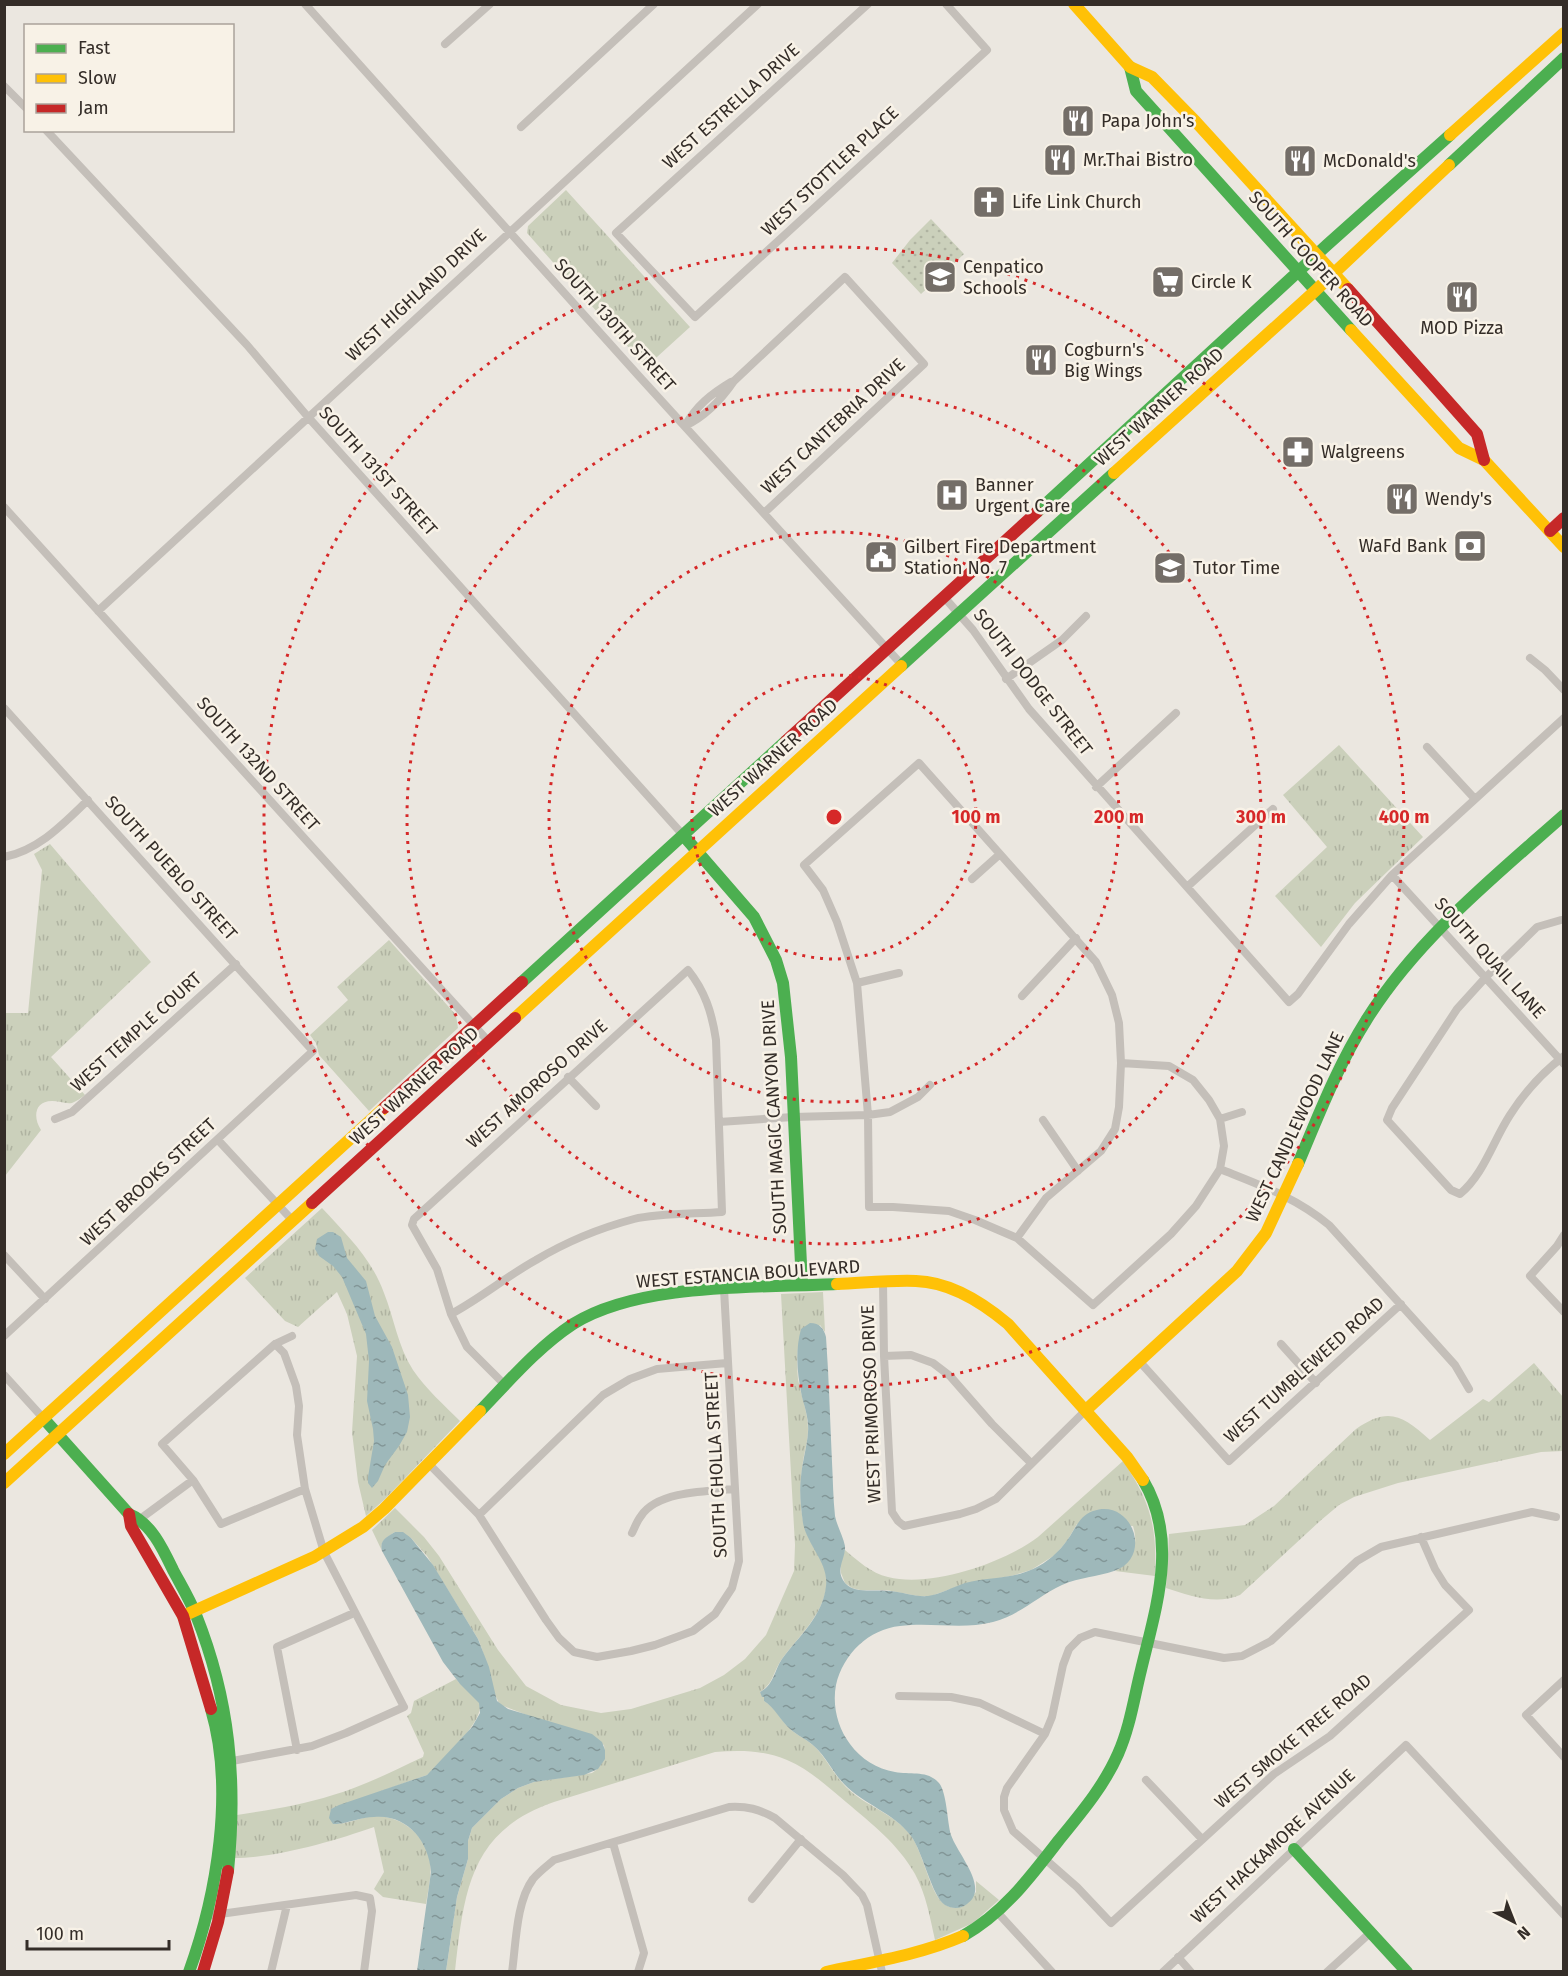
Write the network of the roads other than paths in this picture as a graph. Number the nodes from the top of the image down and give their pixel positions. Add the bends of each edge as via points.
1 (306, 4) edge
2 (490, 4) edge
3 (654, 4) edge
4 (1074, 4) edge
5 (757, 5) edge
6 (865, 5) edge
7 (949, 6) edge
8 (1563, 33) edge
9 (445, 44) dead end
10 (1563, 58) edge
11 (1130, 67) junction
12 (1509, 81) junction
13 (4, 86) edge
14 (1523, 95) junction
15 (24, 106) edge
16 (521, 127) dead end
17 (48, 132) edge
18 (510, 232) junction
19 (1316, 255) junction
20 (1298, 272) junction
21 (1333, 273) junction
22 (1315, 291) junction
23 (695, 317) joint
24 (308, 417) junction
25 (685, 426) junction
26 (1484, 460) junction
27 (1072, 480) junction
28 (1090, 494) junction
29 (4, 507) edge
30 (764, 513) junction
31 (1563, 518) edge
32 (1550, 531) junction
33 (1563, 547) edge
34 (944, 597) junction
35 (98, 611) junction
36 (958, 614) junction
37 (1086, 616) dead end
38 (888, 649) junction
39 (1530, 658) dead end
40 (902, 665) junction
41 (1006, 679) junction
42 (1563, 690) edge
43 (4, 708) edge
44 (1176, 713) dead end
45 (1563, 717) edge
46 (1427, 747) dead end
47 (1096, 787) junction
48 (1475, 799) junction
49 (88, 800) junction
50 (1273, 809) dead end
51 (1563, 815) edge
52 (683, 835) junction
53 (697, 851) junction
54 (1000, 854) junction
55 (4, 857) edge
56 (1392, 875) junction
57 (972, 879) dead end
58 (1187, 887) junction
59 (1561, 920) dead end
60 (1440, 927) junction
61 (1076, 938) junction
62 (236, 964) junction
63 (899, 973) dead end
64 (1486, 977) junction
65 (857, 983) junction
66 (1022, 996) dead end
67 (473, 1027) junction
68 (489, 1042) junction
69 (313, 1051) joint
70 (1562, 1060) edge
71 (1121, 1063) junction
72 (568, 1077) junction
73 (930, 1085) dead end
74 (596, 1106) dead end
75 (1242, 1112) dead end
76 (868, 1115) junction
77 (793, 1117) junction
78 (55, 1119) dead end
79 (1220, 1119) junction
80 (1043, 1120) dead end
81 (719, 1122) junction
82 (218, 1140) junction
83 (1220, 1169) junction
84 (1078, 1171) junction
85 (1285, 1195) junction
86 (278, 1206) junction
87 (293, 1221) junction
88 (1563, 1235) edge
89 (1017, 1238) junction
90 (4, 1255) edge
91 (883, 1282) junction
92 (802, 1285) junction
93 (724, 1289) junction
94 (45, 1299) junction
95 (1401, 1304) junction
96 (1563, 1312) edge
97 (451, 1314) junction
98 (4, 1336) edge
99 (292, 1336) dead end
100 (275, 1344) junction
101 (1281, 1344) dead end
102 (884, 1356) junction
103 (1140, 1362) junction
104 (727, 1363) junction
105 (4, 1375) edge
106 (1316, 1383) junction
107 (505, 1385) junction
108 (1469, 1389) dead end
109 (1086, 1410) junction
110 (44, 1419) junction
111 (58, 1436) junction
112 (4, 1454) edge
113 (1031, 1463) junction
114 (429, 1464) junction
115 (193, 1480) junction
116 (4, 1483) edge
117 (305, 1489) junction
118 (734, 1489) junction
119 (479, 1515) junction
120 (1556, 1517) dead end
121 (133, 1519) junction
122 (898, 1521) joint
123 (633, 1533) dead end
124 (1421, 1537) junction
125 (324, 1552) junction
126 (354, 1612) junction
127 (188, 1613) junction
128 (1147, 1642) junction
129 (1563, 1680) edge
130 (899, 1696) dead end
131 (1045, 1734) junction
132 (297, 1750) junction
133 (1563, 1757) edge
134 (226, 1762) junction
135 (1146, 1780) dead end
136 (801, 1839) junction
137 (1202, 1839) junction
138 (613, 1843) junction
139 (1294, 1849) junction
140 (1044, 1860) junction
141 (752, 1899) dead end
142 (287, 1905) junction
143 (998, 1913) junction
144 (221, 1914) junction
145 (1563, 1915) edge
146 (206, 1916) junction
147 (1371, 1932) junction
148 (1179, 1957) junction
149 (881, 1966) edge
150 (189, 1971) edge
151 (203, 1971) edge
152 (271, 1971) edge
153 (364, 1971) edge
154 (512, 1971) edge
155 (638, 1971) edge
156 (826, 1971) edge
157 (1052, 1971) edge
158 (1163, 1971) edge
159 (1191, 1971) edge
160 (1327, 1971) edge
161 (1407, 1971) edge

1 - 18 street, SOUTH 130TH STREET
2 - 9 street
3 - 16 street
4 - 11 main road, SOUTH COOPER ROAD
5 - 18 street, WEST HIGHLAND DRIVE
6 - 23 street, WEST ESTRELLA DRIVE via 616,233
7 - 23 street, WEST STOTTLER PLACE via 987,50
8 - 12 main road, WEST WARNER ROAD
10 - 14 main road, WEST WARNER ROAD
11 - 19 main road, SOUTH COOPER ROAD via 1152,77
11 - 20 main road, SOUTH COOPER ROAD via 1136,91
12 - 14 main road
12 - 19 main road, WEST WARNER ROAD
13 - 15 street
14 - 21 main road, WEST WARNER ROAD
17 - 24 street, SOUTH 131ST STREET via 247,345
18 - 24 street, WEST HIGHLAND DRIVE
18 - 25 street, SOUTH 130TH STREET
19 - 20 main road, WEST WARNER ROAD
19 - 21 main road, SOUTH COOPER ROAD
20 - 22 main road, SOUTH COOPER ROAD
20 - 27 main road, WEST WARNER ROAD
21 - 22 main road, WEST WARNER ROAD
21 - 26 main road, SOUTH COOPER ROAD via 1477,434
22 - 26 main road, SOUTH COOPER ROAD via 1459,448
22 - 28 main road, WEST WARNER ROAD
24 - 35 street, WEST HIGHLAND DRIVE
24 - 52 street, SOUTH 131ST STREET
25 - 30 street, SOUTH 130TH STREET
25 - 30 street, WEST CANTEBRIA DRIVE via 721,399 734,381 845,277 924,364
26 - 32 main road, SOUTH COOPER ROAD
27 - 28 main road
27 - 34 main road, WEST WARNER ROAD
28 - 36 main road, WEST WARNER ROAD
29 - 35 street, SOUTH 132ND STREET
30 - 38 street, SOUTH 130TH STREET
31 - 32 main road
32 - 33 main road, SOUTH COOPER ROAD
34 - 36 street, SOUTH DODGE STREET
34 - 38 main road, WEST WARNER ROAD
35 - 67 street, SOUTH 132ND STREET
36 - 40 main road, WEST WARNER ROAD
36 - 41 street, SOUTH DODGE STREET
37 - 41 street via 1062,640
38 - 40 street, SOUTH 130TH STREET
38 - 52 main road, WEST WARNER ROAD
39 - 42 street
40 - 53 main road, WEST WARNER ROAD
41 - 47 street, SOUTH DODGE STREET
43 - 49 street, SOUTH PUEBLO STREET
44 - 47 street
45 - 48 street
46 - 48 street
47 - 58 street, SOUTH DODGE STREET
48 - 56 street
49 - 55 street via 43,841
49 - 62 street, SOUTH PUEBLO STREET
50 - 58 street
51 - 60 main road, WEST CANDLEWOOD LANE
52 - 53 main road, SOUTH MAGIC CANYON DRIVE
52 - 67 main road, WEST WARNER ROAD
53 - 68 main road, WEST WARNER ROAD
53 - 77 main road, SOUTH MAGIC CANYON DRIVE via 754,917 776,960 786,1005
54 - 57 street
54 - 61 street
54 - 65 street via 919,763 804,865 823,891 837,922
56 - 58 street, SOUTH DODGE STREET via 1348,924 1289,1002
56 - 60 street, SOUTH QUAIL LANE
59 - 64 street via 1537,927
60 - 64 street, SOUTH QUAIL LANE
60 - 85 main road, WEST CANDLEWOOD LANE via 1386,992 1347,1050
61 - 66 street
61 - 71 street via 1096,962 1112,995 1119,1023
62 - 69 street, SOUTH PUEBLO STREET
62 - 78 street, WEST TEMPLE COURT via 72,1112
63 - 65 street
64 - 70 street, SOUTH QUAIL LANE
64 - 70 street via 1457,1009 1387,1120 1451,1190 1460,1194 1469,1186 1516,1107 1543,1075
65 - 76 street
67 - 68 street, SOUTH 132ND STREET
67 - 86 main road, WEST WARNER ROAD
68 - 87 main road, WEST WARNER ROAD
69 - 82 street, WEST BROOKS STREET
71 - 79 street via 1169,1066 1193,1080
71 - 84 street via 1114,1129 1101,1151
72 - 74 street
72 - 81 street, WEST AMOROSO DRIVE via 688,970 700,985 713,1021
72 - 97 street, WEST AMOROSO DRIVE via 414,1219 412,1225 437,1269
73 - 76 street via 918,1097 890,1112
75 - 79 street
76 - 77 street
76 - 89 street via 869,1207 949,1211
77 - 81 street
77 - 92 main road, SOUTH MAGIC CANYON DRIVE
79 - 83 street via 1224,1146
80 - 84 street
81 - 97 street via 722,1212 636,1219 600,1230 534,1261
82 - 86 street
82 - 94 street, WEST BROOKS STREET
83 - 85 street
83 - 89 street via 1196,1206 1171,1234 1093,1305
84 - 89 street via 1046,1198
85 - 95 street via 1329,1225
85 - 103 main road, WEST CANDLEWOOD LANE via 1266,1234 1238,1270
86 - 87 street
86 - 110 main road, WEST WARNER ROAD
87 - 111 main road, WEST WARNER ROAD
88 - 96 street via 1530,1276
90 - 94 street
91 - 92 main road, WEST ESTANCIA BOULEVARD
91 - 102 street, WEST PRIMOROSO DRIVE
91 - 109 main road, WEST ESTANCIA BOULEVARD via 918,1281 945,1286 985,1305 1008,1324
92 - 93 main road, WEST ESTANCIA BOULEVARD
93 - 104 street, SOUTH CHOLLA STREET
93 - 107 main road, WEST ESTANCIA BOULEVARD via 657,1295 615,1304 556,1337
94 - 98 street, WEST BROOKS STREET
95 - 106 street, WEST TUMBLEWEED ROAD
95 - 108 street via 1455,1365
97 - 107 street via 467,1347
99 - 100 street
100 - 115 street via 162,1444
100 - 117 street via 284,1353 296,1386 297,1435
101 - 106 street
102 - 113 street via 911,1355 933,1363 950,1376
102 - 122 street, WEST PRIMOROSO DRIVE via 892,1512
103 - 106 street, WEST TUMBLEWEED ROAD via 1229,1461
103 - 109 main road, WEST CANDLEWOOD LANE
104 - 118 street, SOUTH CHOLLA STREET
104 - 119 street via 657,1369 603,1395
105 - 110 street
107 - 114 main road, WEST ESTANCIA BOULEVARD
109 - 113 street, WEST CANDLEWOOD LANE
109 - 128 main road, WEST ESTANCIA BOULEVARD via 1140,1475 1157,1512 1162,1569
110 - 111 main road
110 - 112 main road, WEST WARNER ROAD
111 - 116 main road, WEST WARNER ROAD
111 - 121 main road
113 - 122 street, WEST CANDLEWOOD LANE via 996,1499 976,1509 914,1525 904,1526
114 - 119 street
114 - 125 main road, WEST ESTANCIA BOULEVARD via 369,1523
115 - 117 street via 221,1524
115 - 121 street
117 - 125 street
118 - 119 street, SOUTH CHOLLA STREET via 739,1561 732,1588 715,1614 693,1631 655,1645 597,1657 574,1652 559,1638
118 - 123 street via 685,1493 659,1501 642,1514
120 - 124 street via 1532,1512
121 - 127 main road
124 - 128 street via 1367,1554 1282,1632 1242,1656 1224,1658
124 - 137 street, WEST SMOKE TREE ROAD via 1445,1585 1469,1610 1330,1736 1274,1774
125 - 126 street
125 - 127 main road, WEST ESTANCIA BOULEVARD
126 - 132 street via 277,1647
126 - 132 street via 404,1707 332,1740
127 - 134 main road
128 - 131 street via 1095,1632 1080,1638 1069,1649 1063,1665
128 - 140 main road, WEST ESTANCIA BOULEVARD via 1129,1722 1114,1763
129 - 133 street via 1526,1715
130 - 131 street via 951,1696 980,1703
131 - 140 street via 1004,1797 1004,1810 1013,1831
132 - 134 street
134 - 144 main road via 233,1836
134 - 146 main road
135 - 137 street
136 - 138 street via 775,1818 746,1806 729,1807
136 - 141 street
136 - 149 street via 862,1895
137 - 140 street, WEST SMOKE TREE ROAD via 1111,1923
138 - 154 street via 554,1860 534,1878 523,1904
138 - 155 street via 644,1953
139 - 145 street, WEST HACKAMORE AVENUE via 1406,1745
139 - 147 main road
139 - 148 street, WEST HACKAMORE AVENUE
140 - 143 main road, WEST ESTANCIA BOULEVARD
142 - 144 street
142 - 152 street
142 - 153 street via 356,1895 370,1899
143 - 149 main road, WEST ESTANCIA BOULEVARD via 952,1941
143 - 157 street
144 - 146 street
144 - 151 main road
146 - 150 main road
147 - 160 street
147 - 161 main road
148 - 158 street, WEST HACKAMORE AVENUE
148 - 159 street
149 - 156 main road, WEST ESTANCIA BOULEVARD

